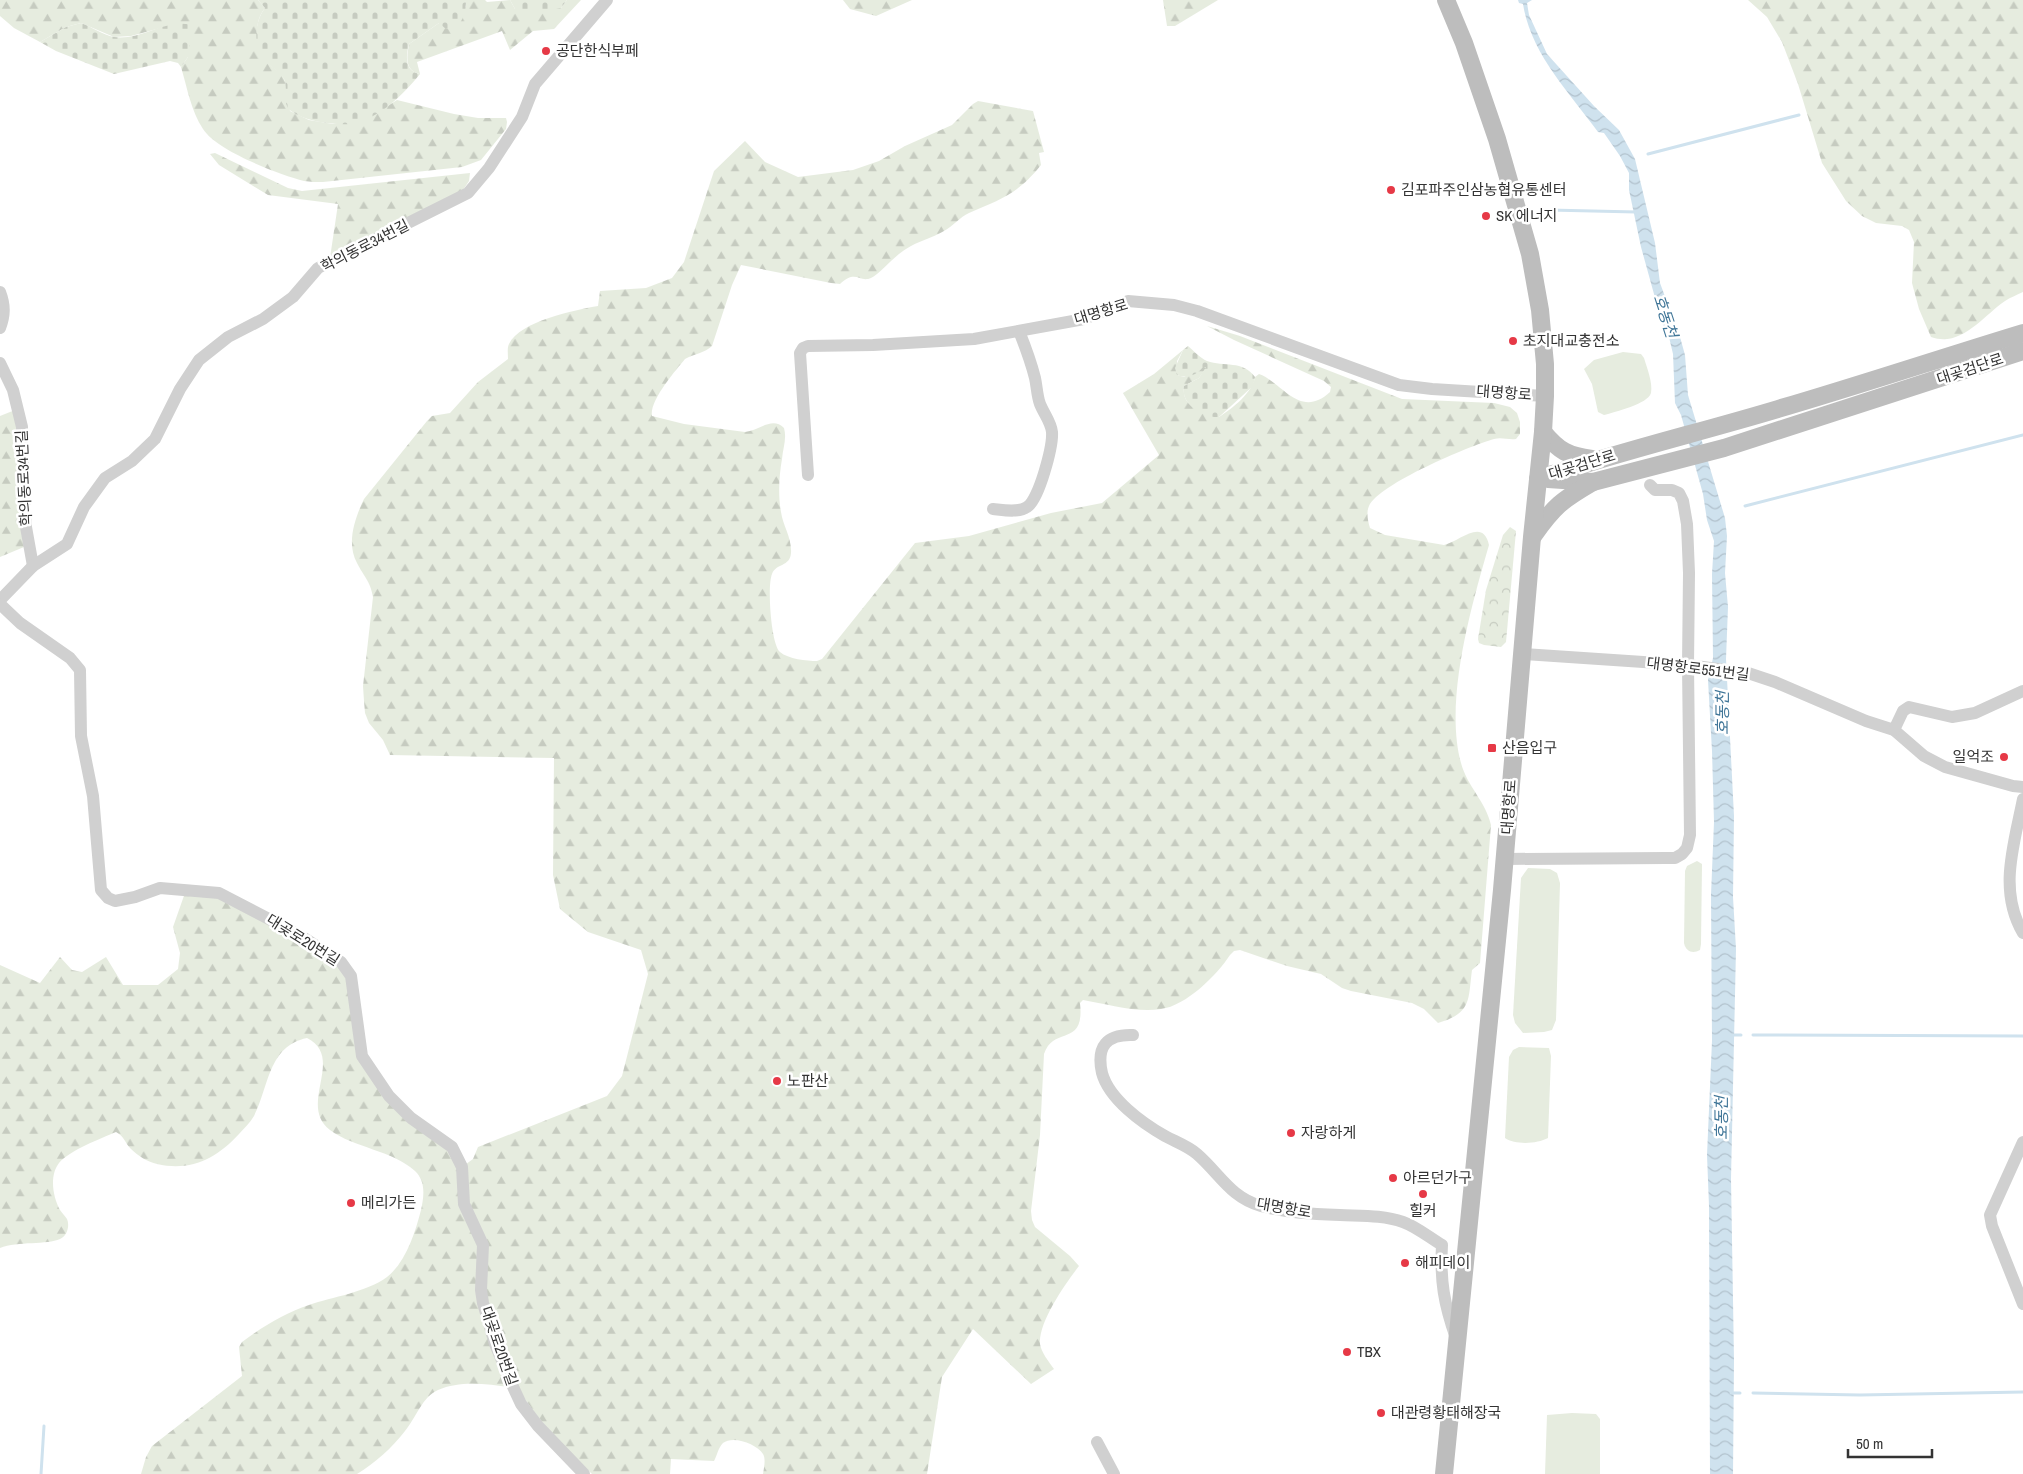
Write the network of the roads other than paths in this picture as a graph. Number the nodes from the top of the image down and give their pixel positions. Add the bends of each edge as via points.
1 (607, 0) edge
2 (1446, 0) edge
3 (0, 292) edge
4 (0, 328) edge
5 (1019, 331) junction
6 (2023, 332) edge
7 (2023, 351) edge
8 (0, 363) edge
9 (1544, 396) junction
10 (1543, 432) junction
11 (1595, 460) junction
12 (808, 475) dead end
13 (1538, 478) junction
14 (1593, 482) junction
15 (1650, 486) dead end
16 (993, 509) dead end
17 (1532, 537) junction
18 (33, 566) junction
19 (0, 600) edge
20 (0, 604) edge
21 (1523, 654) junction
22 (1690, 666) junction
23 (2023, 691) edge
24 (1894, 730) junction
25 (2023, 787) edge
26 (2023, 799) edge
27 (1505, 859) junction
28 (2023, 934) edge
29 (1133, 1034) dead end
30 (2023, 1142) edge
31 (2023, 1304) edge
32 (1457, 1342) junction
33 (1097, 1442) dead end
34 (584, 1474) edge
35 (1114, 1474) edge
36 (1444, 1474) edge

1 - 18 street, 학의동로34번길 via 535,84 522,117 490,168 468,193 318,268 293,297 263,320 228,337 199,360 155,439 132,461 105,478 84,507 67,544
2 - 9 main road, 대명항로 via 1497,139 1530,254 1540,310
3 - 4 street via 4,318
5 - 9 street, 대명항로 via 1084,319 1128,301 1160,303 1214,316 1399,385
5 - 12 street, 대명항로 via 942,342 803,348 800,353
5 - 16 street via 1041,405 1051,426 1050,454 1038,489 1027,508
6 - 11 main road, 대곶검단로 via 1858,386
7 - 14 main road, 대곶검단로 via 1724,448
8 - 18 street, 학의동로34번길 via 13,390 22,427 26,518
9 - 10 main road, 대명항로
10 - 11 main road via 1562,451
10 - 13 main road, 대명항로
11 - 13 main road, 대곶검단로
13 - 14 main road, 대곶검단로
13 - 17 main road, 대명항로
14 - 17 main road via 1550,511
15 - 22 street via 1654,490 1679,493 1684,502
17 - 21 main road, 대명항로
18 - 19 street, 학의동로34번길
20 - 34 street, 대곶로20번길 via 20,623 70,658 80,670 81,736 93,796 101,890 104,894 115,901 160,888 219,893 298,934 341,962 352,976 362,1056 389,1096 410,1118 452,1148 462,1167 464,1204 483,1245 483,1303 495,1344 514,1389 538,1426
21 - 22 street, 대명항로551번길
21 - 27 main road, 대명항로
22 - 24 street, 대명항로551번길 via 1748,673
22 - 27 street via 1691,821 1687,848 1682,854 1675,858
23 - 24 street via 1975,713 1952,717 1909,707 1903,711
24 - 25 street, 대명항로551번길 via 1924,756 1945,767
26 - 28 street via 2009,894
27 - 32 main road, 대명항로
29 - 32 street, 대명항로 via 1114,1036 1103,1047 1101,1067 1110,1091 1147,1125 1197,1154 1239,1196 1275,1210 1391,1219 1412,1226 1442,1245 1444,1298
30 - 31 street via 1990,1214
32 - 36 main road, 대명항로
33 - 35 street

